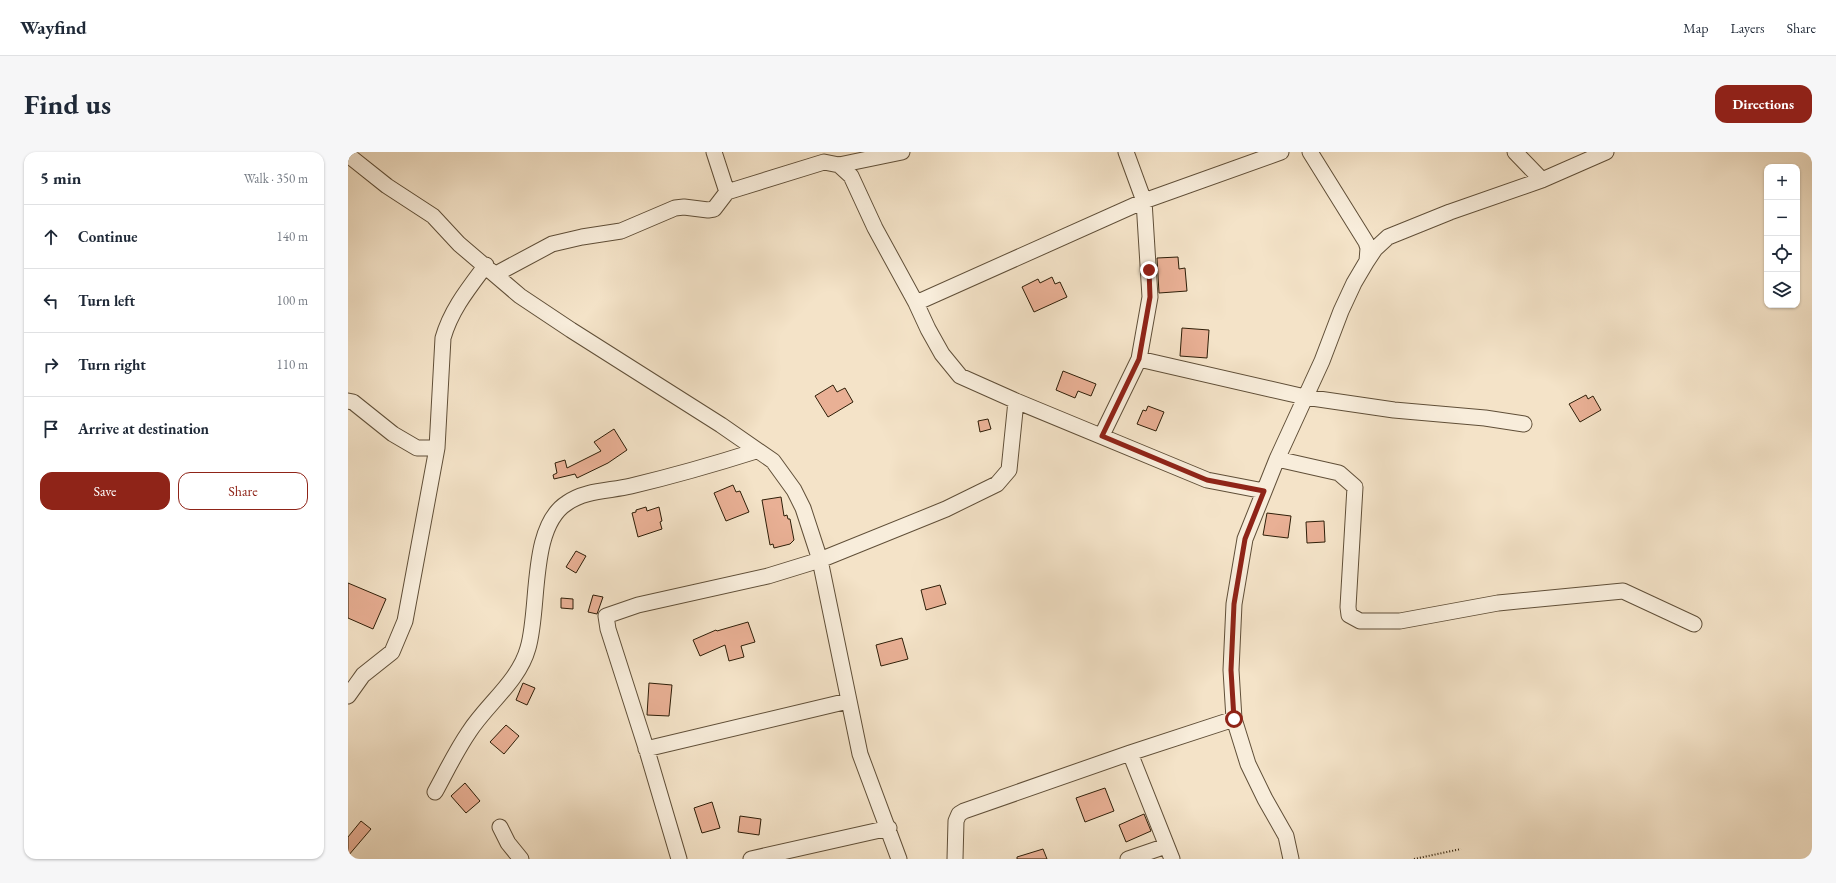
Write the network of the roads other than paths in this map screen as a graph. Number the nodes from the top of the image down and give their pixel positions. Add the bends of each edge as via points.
1 (714, 152) edge
2 (902, 152) edge
3 (1126, 152) edge
4 (1282, 152) edge
5 (1310, 152) edge
6 (1515, 152) edge
7 (1606, 152) edge
8 (349, 156) edge
9 (839, 165) junction
10 (1542, 180) junction
11 (727, 192) junction
12 (1144, 202) junction
13 (1367, 261) junction
14 (491, 270) junction
15 (916, 303) junction
16 (1139, 359) junction
17 (1305, 397) junction
18 (348, 401) edge
19 (1016, 401) junction
20 (1524, 424) dead end
21 (1102, 436) junction
22 (437, 448) junction
23 (756, 451) junction
24 (1277, 459) junction
25 (1264, 491) junction
26 (820, 560) junction
27 (1694, 624) dead end
28 (348, 696) edge
29 (848, 701) junction
30 (1234, 719) junction
31 (646, 749) junction
32 (1130, 753) junction
33 (435, 792) dead end
34 (500, 827) dead end
35 (889, 828) junction
36 (1169, 853) edge
37 (521, 859) edge
38 (679, 859) edge
39 (751, 859) edge
40 (899, 859) edge
41 (955, 859) edge
42 (1128, 859) edge
43 (1291, 859) edge

1 - 11 street
2 - 9 street
3 - 12 street
4 - 12 street
5 - 13 street via 1366,242
6 - 10 street
7 - 10 street
8 - 14 street via 387,186 433,216 459,244
9 - 11 street via 824,162
9 - 15 street via 851,176 875,228
10 - 13 street via 1388,237
11 - 14 street via 711,210 696,207 675,208 621,231 552,244
12 - 15 street
12 - 16 street via 1150,297
13 - 17 street via 1354,283
14 - 22 street via 456,306 443,338
14 - 23 street via 520,296 543,312 721,425
15 - 19 street via 942,354 960,376
16 - 17 street
16 - 21 street
17 - 20 street via 1394,410
17 - 24 street
18 - 22 street via 417,448
19 - 21 street
19 - 26 street via 1009,470 997,484 946,509
21 - 25 street via 1207,480
22 - 28 street via 405,621 392,652 363,675
23 - 26 street via 773,461 794,490 803,508
23 - 33 street via 651,481 574,498 557,510 542,539 534,623 528,649 519,669 469,731
24 - 25 street
24 - 27 street via 1339,473 1355,487 1348,607 1350,615 1360,621 1400,621 1498,603 1623,591
25 - 30 street via 1245,539 1234,604 1231,670
26 - 29 street
26 - 31 street via 768,576 638,605 606,616
29 - 31 street
29 - 35 street via 860,754
30 - 32 street
30 - 43 street via 1248,764 1286,836
31 - 38 street
32 - 36 street
32 - 41 street via 959,814 956,821
34 - 37 street via 508,843
35 - 39 street
35 - 40 street
36 - 42 street

